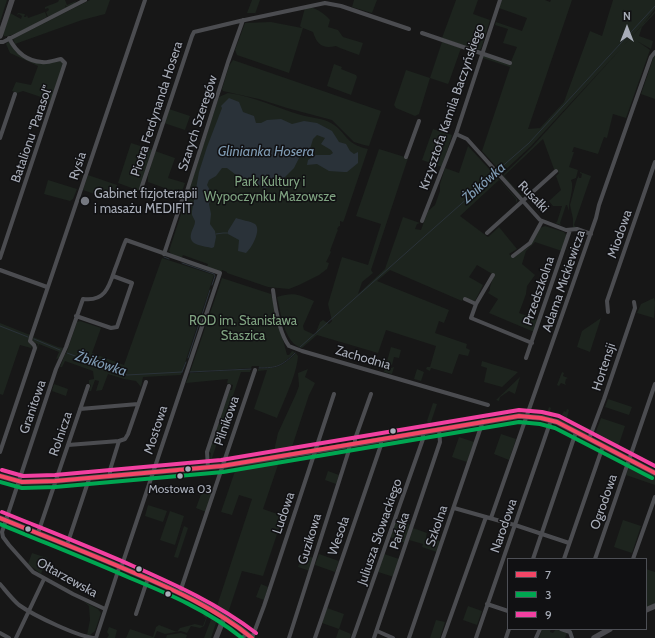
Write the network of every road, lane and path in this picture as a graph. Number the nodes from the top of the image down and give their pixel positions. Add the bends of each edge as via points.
1 (12, 0) edge
2 (85, 0) edge
3 (145, 0) edge
4 (500, 0) edge
5 (243, 20) junction
6 (409, 29) dead end
7 (422, 33) dead end
8 (0, 36) edge
9 (9, 38) junction
10 (0, 42) edge
11 (655, 52) edge
12 (482, 53) junction
13 (510, 63) dead end
14 (15, 94) dead end
15 (419, 121) dead end
16 (456, 134) junction
17 (0, 138) edge
18 (406, 157) dead end
19 (655, 162) edge
20 (556, 171) dead end
21 (141, 189) dead end
22 (522, 201) junction
23 (422, 221) dead end
24 (542, 221) junction
25 (570, 230) junction
26 (487, 233) dead end
27 (591, 234) junction
28 (164, 254) junction
29 (513, 256) dead end
30 (0, 258) edge
31 (0, 270) edge
32 (493, 275) dead end
33 (113, 276) junction
34 (48, 287) junction
35 (273, 290) dead end
36 (465, 299) dead end
37 (634, 302) dead end
38 (476, 305) junction
39 (608, 312) dead end
40 (76, 316) junction
41 (532, 343) junction
42 (526, 358) dead end
43 (255, 370) dead end
44 (146, 382) dead end
45 (655, 384) edge
46 (88, 386) dead end
47 (229, 386) dead end
48 (334, 394) dead end
49 (370, 394) dead end
50 (138, 404) junction
51 (488, 405) dead end
52 (80, 409) junction
53 (526, 416) junction
54 (551, 420) junction
55 (483, 421) junction
56 (439, 429) junction
57 (423, 432) junction
58 (576, 432) junction
59 (589, 439) junction
60 (380, 440) junction
61 (119, 441) junction
62 (68, 445) junction
63 (352, 445) junction
64 (603, 446) junction
65 (315, 451) junction
66 (0, 452) edge
67 (629, 459) junction
68 (222, 466) junction
69 (208, 468) junction
70 (153, 473) junction
71 (655, 473) edge
72 (0, 476) edge
73 (110, 477) junction
74 (89, 479) junction
75 (18, 481) junction
76 (55, 481) junction
77 (655, 497) edge
78 (454, 508) junction
79 (486, 516) junction
80 (491, 518) junction
81 (3, 519) edge
82 (515, 525) junction
83 (38, 533) junction
84 (541, 534) junction
85 (569, 543) junction
86 (67, 544) junction
87 (533, 558) edge
88 (564, 558) edge
89 (595, 558) edge
90 (633, 558) edge
91 (120, 567) junction
92 (148, 578) junction
93 (44, 579) junction
94 (0, 584) edge
95 (180, 592) junction
96 (487, 604) junction
97 (105, 609) junction
98 (29, 610) junction
99 (507, 611) edge
100 (136, 614) dead end
101 (224, 618) junction
102 (570, 630) edge
103 (608, 630) edge
104 (376, 632) junction
105 (0, 633) edge
106 (244, 635) edge
107 (8, 638) edge
108 (16, 638) edge
109 (96, 638) edge
110 (216, 638) edge
111 (252, 638) edge
112 (289, 638) edge
113 (314, 638) edge
114 (353, 638) edge
115 (374, 638) edge
116 (393, 638) edge
117 (410, 638) edge
118 (443, 638) edge
119 (476, 638) edge
120 (572, 638) edge
121 (594, 638) edge

1 - 8 street
2 - 9 street
3 - 34 street, Rysia
4 - 12 street, Krzysztofa Kamila Baczyńskiego
5 - 6 street via 325,3
5 - 21 street, Piotra Ferdynanda Hosera via 193,34
5 - 28 street, Szarych Szeregów
7 - 12 street
9 - 10 street
9 - 30 street, Batalionu "Parasol" via 23,56 41,62 62,59 65,66
11 - 27 street, Adama Mickiewicza via 651,57
12 - 13 street
12 - 16 street, Krzysztofa Kamila Baczyńskiego
14 - 17 street
15 - 18 street
16 - 22 street, Rusałki via 467,139
16 - 23 street, Krzysztofa Kamila Baczyńskiego
19 - 39 street, Miodowa via 607,301
20 - 22 street
22 - 24 street, Rusałki
22 - 26 street
24 - 25 street, Rusałki
24 - 29 street via 530,242
25 - 27 street, Rusałki via 577,229
25 - 41 street, Przedszkolna
27 - 53 street, Adama Mickiewicza
28 - 33 street via 126,240
28 - 70 street, Mostowa via 220,273
31 - 34 street
32 - 38 street
33 - 40 street, Granitowa via 109,288 103,294 93,299 82,299
33 - 40 street via 132,283 117,327 111,328
34 - 66 street, Rysia via 30,339 34,350
35 - 51 street, Zachodnia via 283,335 289,346
36 - 38 street
37 - 59 street, Hortensji via 634,310
38 - 41 street via 471,318
40 - 75 street, Granitowa
41 - 42 street, Przedszkolna
43 - 68 street, Pilnikowa
44 - 50 street
45 - 67 street, Ogrodowa
46 - 52 street, Rolnicza
47 - 69 street via 207,452
48 - 65 street, Ludowa
49 - 63 street, Guzikowa
50 - 52 street
50 - 61 street via 128,435
52 - 62 street, Rolnicza
53 - 54 street
53 - 55 street
53 - 80 street, Adama Mickiewicza
54 - 58 street
54 - 82 street, Narodowa
55 - 56 street
55 - 78 street, Szkolna
56 - 57 street
56 - 104 street, Pańska via 440,442
57 - 60 street
57 - 114 street, Juliusza Słowackiego via 423,439
58 - 59 street
58 - 84 street
59 - 64 street
60 - 63 street
60 - 113 street, Wesoła via 381,445
61 - 62 street
61 - 73 street
62 - 76 street, Rolnicza
63 - 65 street
63 - 112 street, Guzikowa
64 - 67 street
64 - 85 street
65 - 68 street
65 - 111 street, Ludowa
67 - 71 street
67 - 89 street, Ogrodowa
68 - 69 street
68 - 95 street, Pilnikowa
69 - 70 street
70 - 73 street
70 - 91 street, Mostowa
72 - 75 street
73 - 74 street
74 - 76 street
74 - 86 street
75 - 76 street
75 - 81 street, Granitowa
76 - 83 street, Rolnicza
77 - 90 street
78 - 79 street
78 - 117 street, Szkolna
79 - 80 street
79 - 118 street
80 - 82 street
81 - 83 street
81 - 93 street, Ołtarzewska via 3,537 26,566
82 - 84 street
82 - 96 street, Narodowa
83 - 86 street
84 - 85 street
84 - 87 street
85 - 88 street
86 - 91 street
91 - 92 street
91 - 97 street, Mostowa
92 - 95 street
92 - 100 street
93 - 97 street, Ołtarzewska
93 - 98 street
94 - 98 street via 14,600
95 - 101 street
96 - 99 street
96 - 119 street, Narodowa
97 - 109 street, Mostowa
98 - 108 street
98 - 109 street via 71,631
101 - 106 street
101 - 110 street
102 - 120 street
103 - 121 street
104 - 115 street, Pańska
104 - 116 street
105 - 107 street
106 - 111 street

